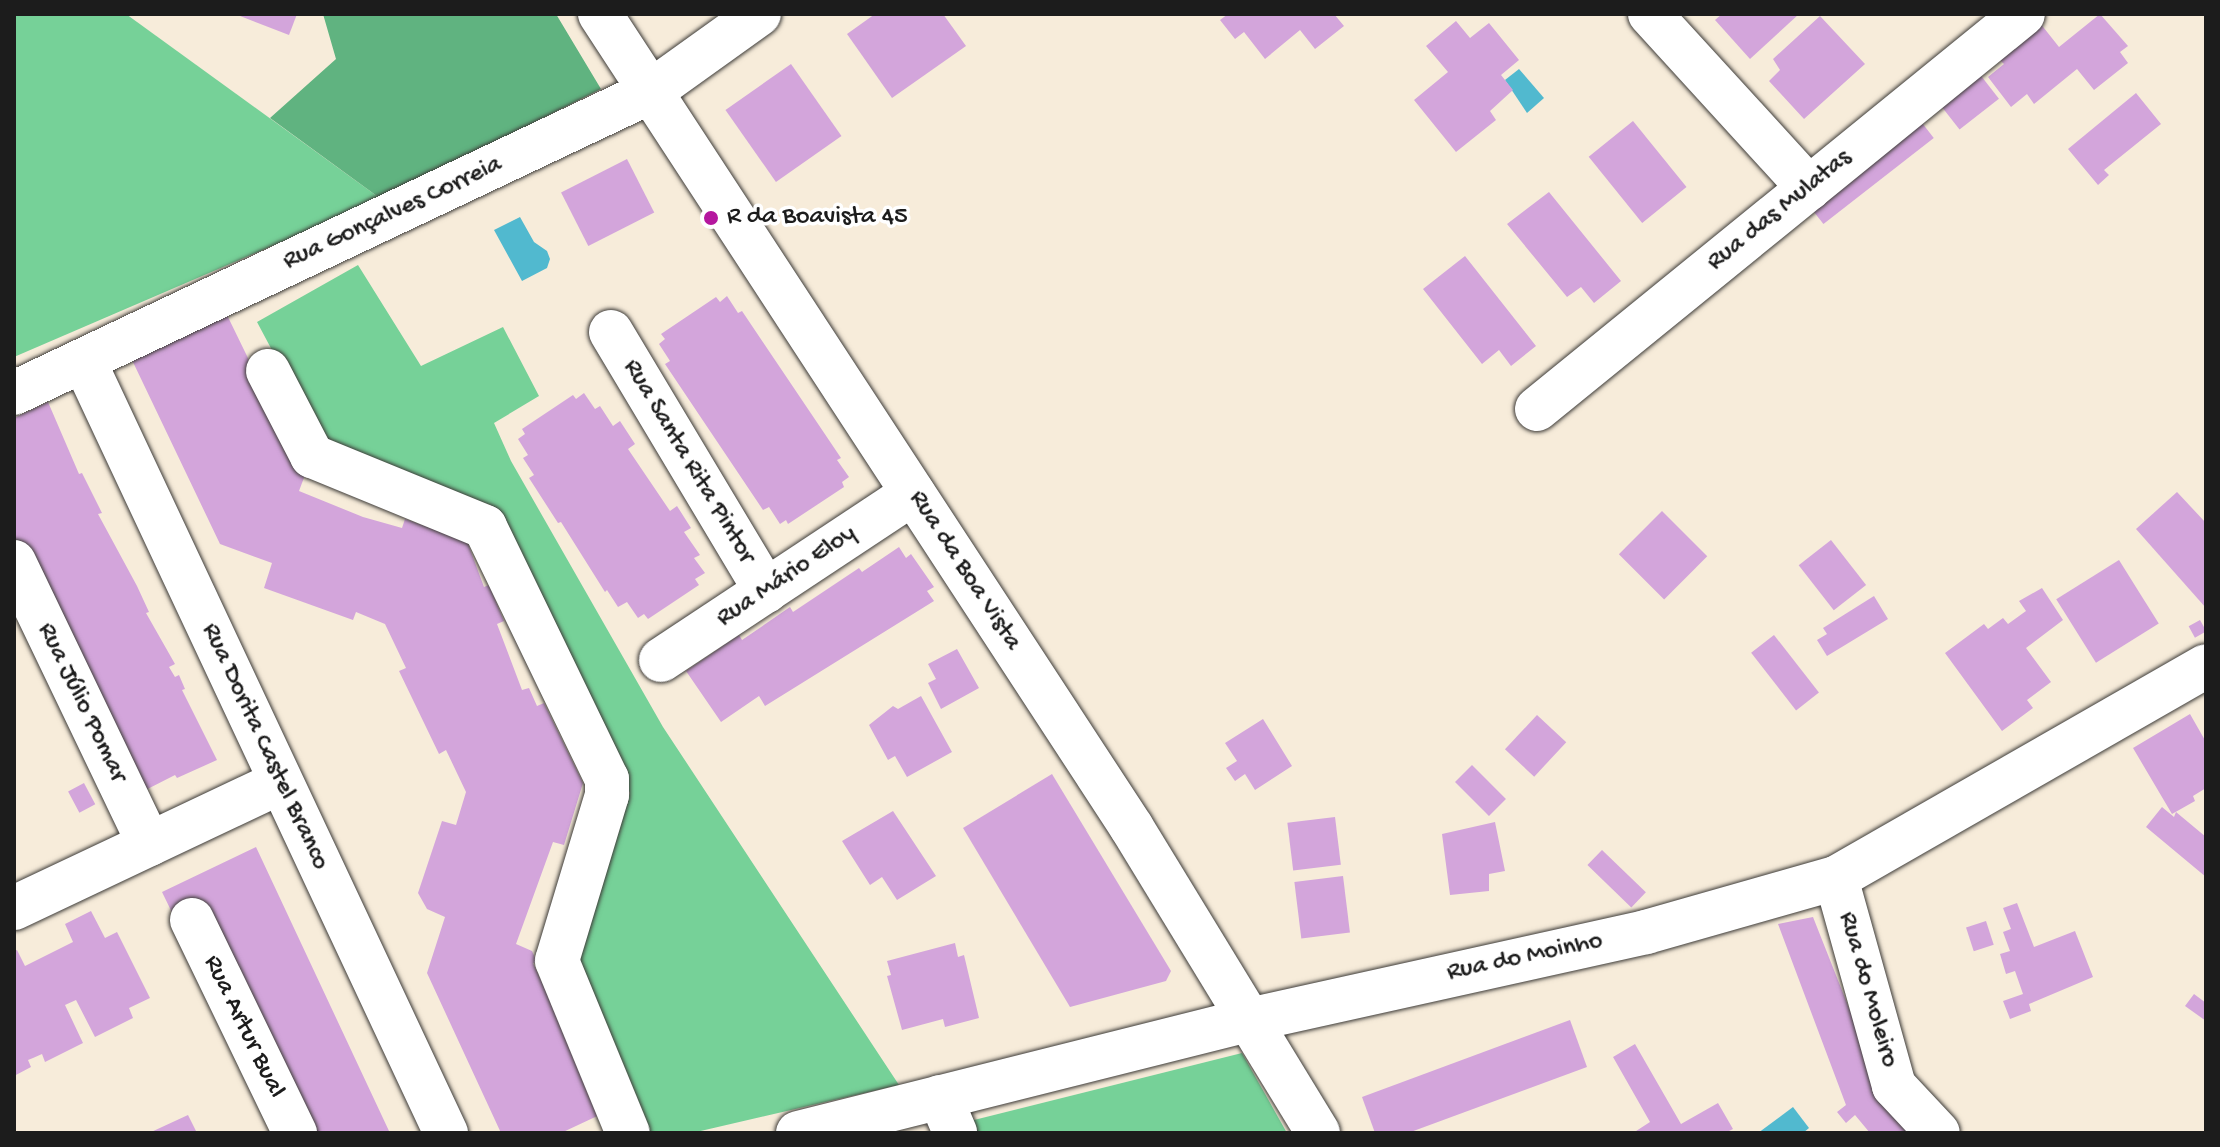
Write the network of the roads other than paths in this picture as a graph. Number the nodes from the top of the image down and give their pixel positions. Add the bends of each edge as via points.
1 (600, 14) edge
2 (759, 14) edge
3 (1650, 14) edge
4 (2023, 14) edge
5 (650, 92) junction
6 (1809, 188) junction
7 (611, 332) dead end
8 (84, 361) junction
9 (268, 371) dead end
10 (14, 393) edge
11 (1537, 409) dead end
12 (913, 493) junction
13 (14, 562) edge
14 (766, 591) junction
15 (661, 660) dead end
16 (2206, 666) edge
17 (280, 782) junction
18 (149, 844) junction
19 (1836, 878) junction
20 (14, 908) edge
21 (192, 920) dead end
22 (1249, 1020) junction
23 (948, 1115) edge
24 (295, 1133) edge
25 (446, 1133) edge
26 (628, 1133) edge
27 (798, 1133) edge
28 (1318, 1133) edge
29 (1938, 1133) edge

1 - 5 street, Rua da Boa Vista
2 - 5 street, Rua Gonçalves Correia
3 - 6 street
4 - 6 street, Rua das Mulatas
5 - 8 street, Rua Gonçalves Correia
5 - 12 street, Rua da Boa Vista
6 - 11 street, Rua das Mulatas
7 - 14 street, Rua Santa Rita Pintor
8 - 10 street, Rua Gonçalves Correia
8 - 17 street, Rua Dorita Castel Branco
9 - 26 street via 312,456 485,527 607,779 607,795 557,961
12 - 14 street, Rua Mário Eloy
12 - 22 street, Rua da Boa Vista via 1132,828
13 - 18 street, Rua Júlio Pomar
14 - 15 street, Rua Mário Eloy
16 - 19 street, Rua do Moinho
17 - 18 street
17 - 25 street, Rua Dorita Castel Branco
18 - 20 street
19 - 22 street, Rua do Moinho via 1646,932
19 - 29 street, Rua do Moleiro via 1894,1086
21 - 24 street, Rua Artur Bual
22 - 23 street, Rua do Moinho
22 - 28 street, Rua da Boa Vista
23 - 27 street, Rua do Moinho

